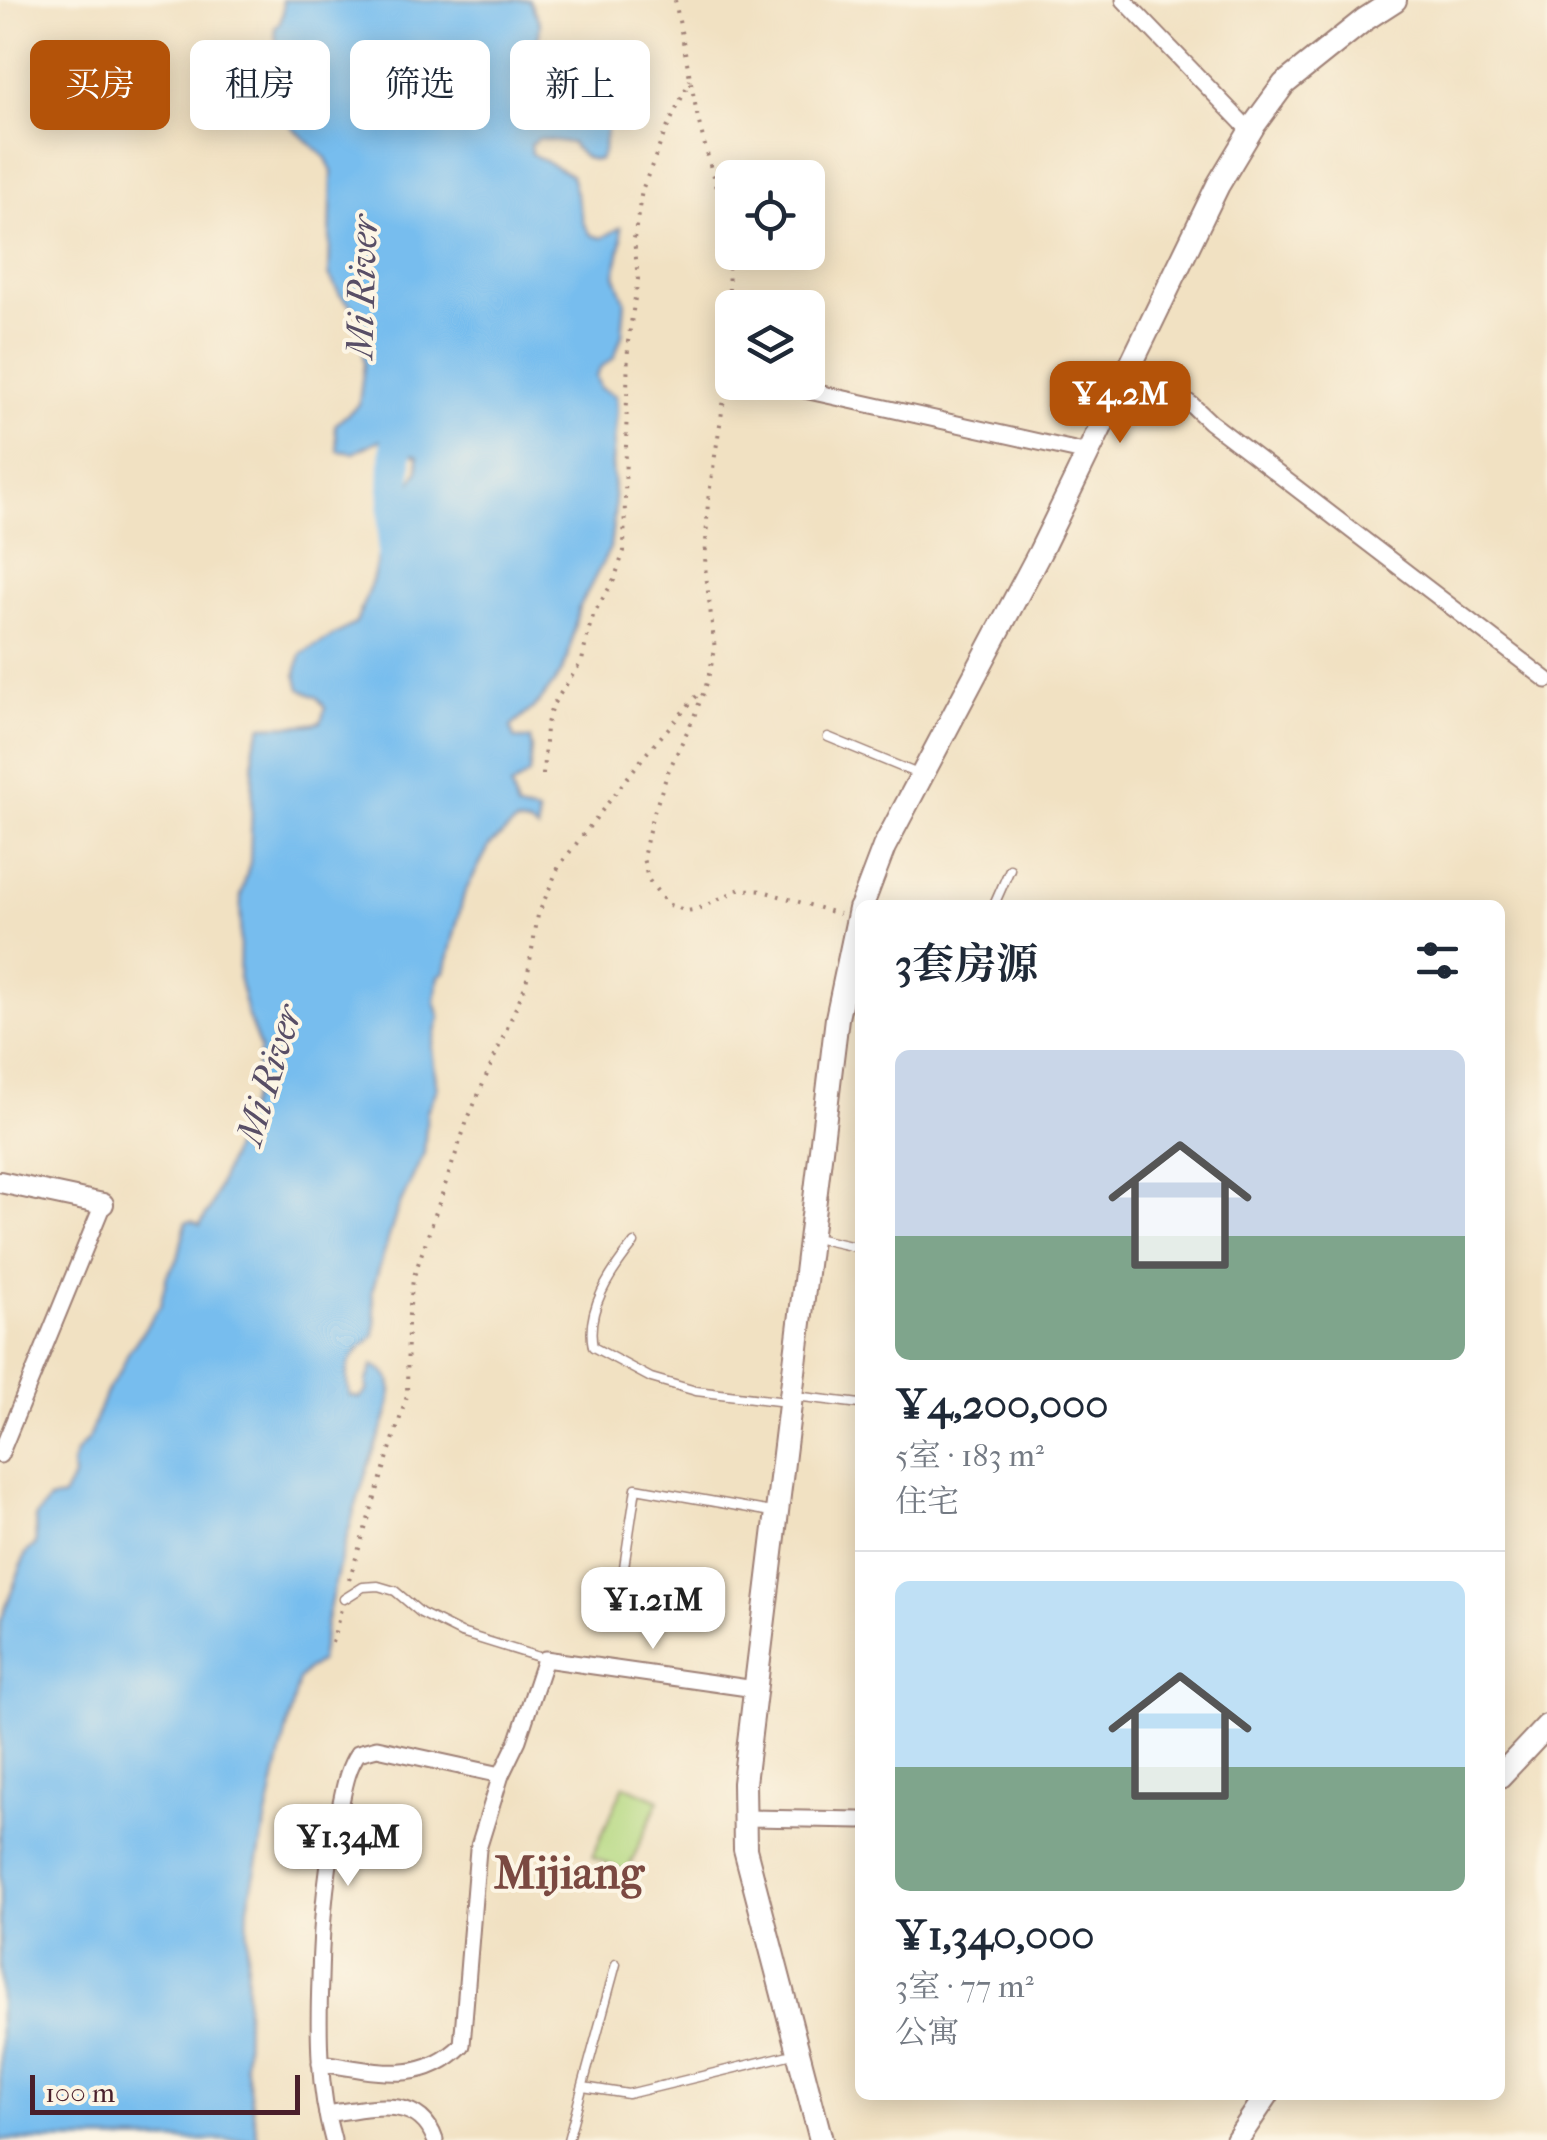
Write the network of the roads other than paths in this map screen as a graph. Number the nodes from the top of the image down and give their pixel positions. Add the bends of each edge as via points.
1 (1124, 0) edge
2 (1395, 0) edge
3 (1250, 131) junction
4 (1132, 363) junction
5 (825, 395) edge
6 (1088, 453) junction
7 (1547, 680) edge
8 (828, 737) dead end
9 (922, 776) junction
10 (1010, 869) dead end
11 (864, 900) edge
12 (996, 900) edge
13 (853, 978) edge
14 (0, 1182) edge
15 (103, 1204) joint
16 (811, 1237) junction
17 (634, 1243) dead end
18 (855, 1247) edge
19 (791, 1399) junction
20 (855, 1404) edge
21 (0, 1455) edge
22 (777, 1513) junction
23 (621, 1587) dead end
24 (344, 1599) road end
25 (545, 1659) junction
26 (755, 1689) junction
27 (1547, 1726) edge
28 (1505, 1771) edge
29 (501, 1775) junction
30 (744, 1818) junction
31 (855, 1820) edge
32 (616, 1964) dead end
33 (798, 2052) junction
34 (320, 2063) junction
35 (582, 2086) junction
36 (1264, 2100) edge
37 (327, 2114) junction
38 (333, 2140) edge
39 (435, 2140) edge
40 (568, 2140) edge
41 (821, 2140) edge
42 (1237, 2140) edge

1 - 3 street
2 - 3 main road via 1284,84
3 - 4 main road
4 - 6 main road
4 - 7 street
5 - 6 street
6 - 9 main road
8 - 9 lane
9 - 11 main road
10 - 12 lane
13 - 16 main road via 837,1018
14 - 15 street
15 - 21 street
16 - 18 lane
16 - 19 main road
17 - 19 lane via 610,1273 596,1308 593,1348 651,1378 696,1391
19 - 20 lane
19 - 22 main road
22 - 23 lane via 636,1488
22 - 26 main road
24 - 25 lane via 363,1588 395,1591 462,1633
25 - 26 street
25 - 29 street
26 - 30 main road
27 - 28 main road
29 - 34 street via 478,1849 462,2046 447,2060 402,2074
29 - 34 street via 377,1748 358,1753 350,1764 331,1842 321,1928
30 - 31 street
30 - 33 main road via 744,1850
32 - 35 lane
33 - 35 lane via 628,2094
33 - 41 main road
34 - 37 street
35 - 40 lane
36 - 42 main road
37 - 38 street
37 - 39 street via 393,2106 409,2110

